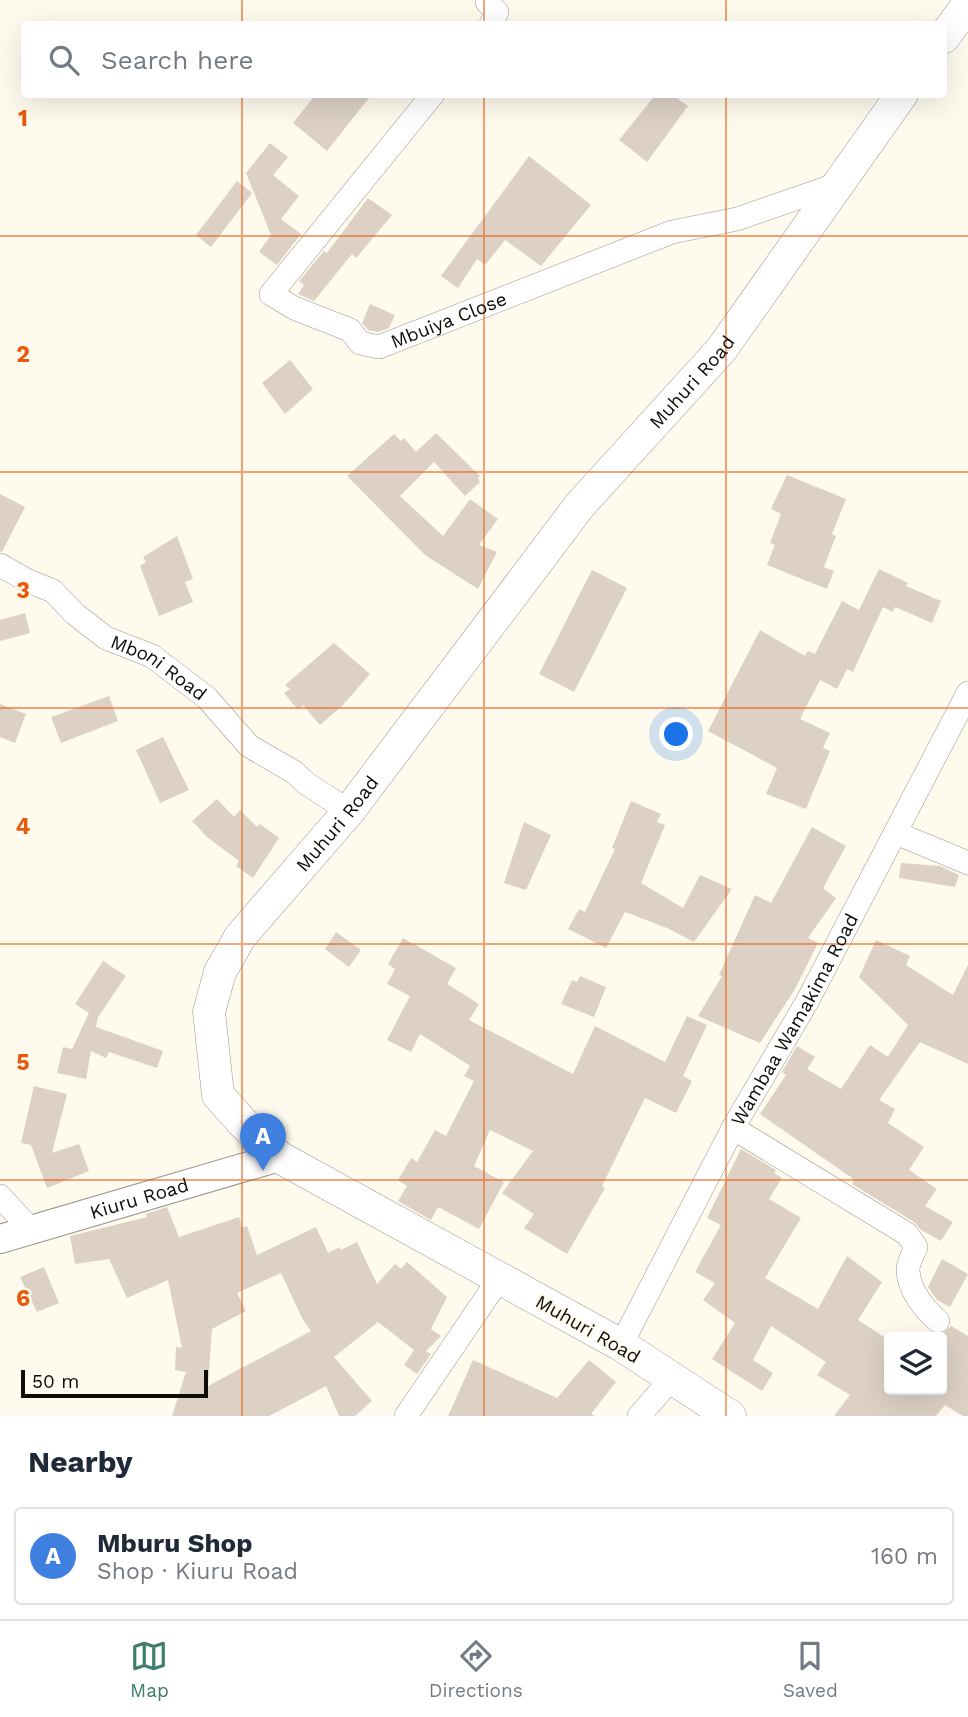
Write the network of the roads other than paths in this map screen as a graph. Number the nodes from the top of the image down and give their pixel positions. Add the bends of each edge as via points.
1 (968, 4) edge
2 (947, 32) edge
3 (429, 98) edge
4 (899, 98) edge
5 (838, 184) junction
6 (0, 565) edge
7 (968, 693) edge
8 (349, 811) junction
9 (896, 833) junction
10 (968, 863) edge
11 (733, 1128) junction
12 (279, 1157) junction
13 (0, 1196) edge
14 (31, 1230) junction
15 (0, 1239) edge
16 (499, 1279) junction
17 (938, 1321) dead end
18 (621, 1345) junction
19 (672, 1378) junction
20 (405, 1416) edge
21 (639, 1416) edge
22 (730, 1416) edge

1 - 2 main road
3 - 5 street, Mbuiya Close via 271,294 350,330 360,344 379,348 673,232 737,219
4 - 5 main road, Muhuri Road
5 - 8 main road, Muhuri Road via 721,351 580,505
6 - 8 street, Mboni Road via 53,591 106,638 152,656 207,698 249,746
7 - 9 street, Wambaa Wamakima Road
8 - 12 main road, Muhuri Road via 240,937 220,972 209,1012 218,1095
9 - 10 street
9 - 11 street, Wambaa Wamakima Road via 808,1000
11 - 17 street via 907,1234 916,1247 908,1268 912,1284 919,1301
11 - 18 street, Wambaa Wamakima Road
12 - 14 street, Kiuru Road
12 - 16 main road, Muhuri Road
13 - 14 street
14 - 15 street, Kiuru Road
16 - 18 main road, Muhuri Road
16 - 20 street
18 - 19 main road, Muhuri Road
19 - 21 street
19 - 22 main road, Muhuri Road

